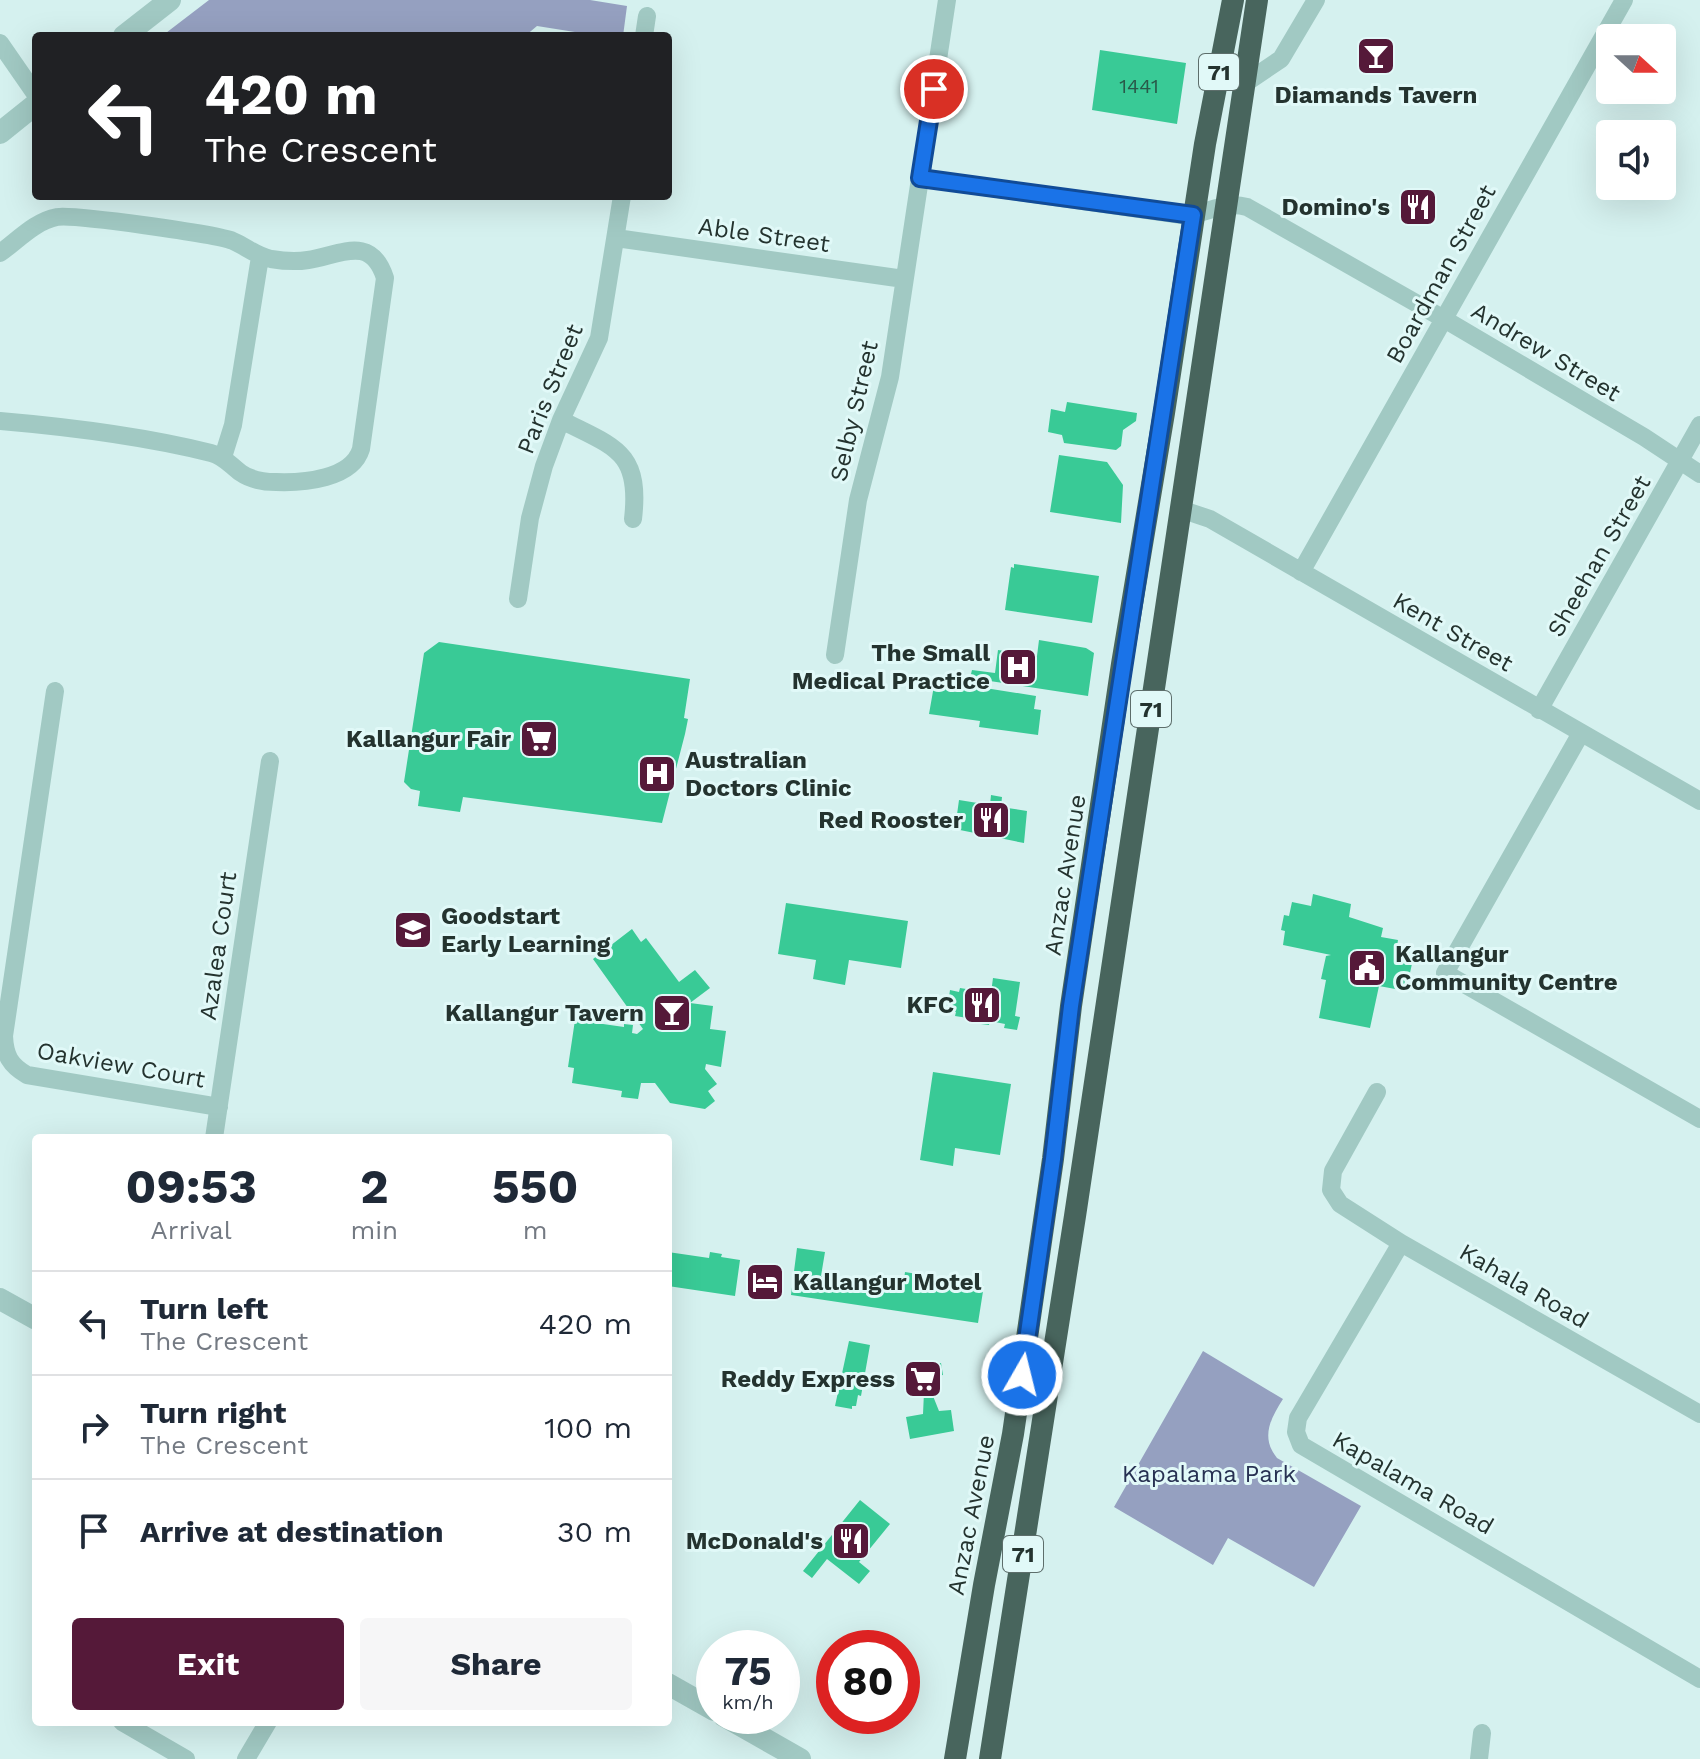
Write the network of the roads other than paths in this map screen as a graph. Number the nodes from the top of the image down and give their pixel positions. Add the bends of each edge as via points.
1 (170, 0) edge
2 (947, 0) edge
3 (1233, 0) edge
4 (1257, 0) edge
5 (1316, 0) edge
6 (1624, 0) edge
7 (647, 16) dead end
8 (129, 32) edge
9 (645, 32) edge
10 (0, 43) edge
11 (1244, 84) junction
12 (32, 89) edge
13 (32, 107) edge
14 (0, 133) edge
15 (920, 178) junction
16 (621, 200) edge
17 (1226, 204) junction
18 (1193, 215) junction
19 (616, 238) junction
20 (0, 253) edge
21 (260, 257) junction
22 (904, 279) junction
23 (1444, 319) junction
24 (561, 420) junction
25 (0, 421) edge
26 (1700, 425) edge
27 (223, 457) junction
28 (1680, 461) junction
29 (1700, 474) edge
30 (1180, 509) junction
31 (633, 519) dead end
32 (1301, 572) junction
33 (518, 599) dead end
34 (835, 655) dead end
35 (55, 691) dead end
36 (1539, 710) junction
37 (1581, 733) junction
38 (270, 761) dead end
39 (1700, 801) edge
40 (9, 944) edge
41 (1377, 1092) dead end
42 (219, 1107) junction
43 (1700, 1119) edge
44 (215, 1134) edge
45 (1401, 1243) junction
46 (0, 1299) edge
47 (32, 1317) edge
48 (1700, 1414) edge
49 (1700, 1679) edge
50 (672, 1686) edge
51 (696, 1700) edge
52 (129, 1726) edge
53 (266, 1726) edge
54 (1482, 1733) dead end
55 (756, 1734) edge
56 (186, 1759) edge
57 (246, 1759) edge
58 (800, 1759) edge
59 (955, 1759) edge
60 (990, 1759) edge
61 (1479, 1759) edge

1 - 8 street
2 - 15 street, Selby Street
3 - 18 highway, Anzac Avenue / 71
4 - 11 highway, 71
5 - 11 street via 1281,59
6 - 23 street, Boardman Street
7 - 9 street
10 - 12 street
11 - 17 highway, 71
13 - 14 street
15 - 18 street
15 - 22 street, Selby Street
16 - 19 street, Paris Street
17 - 18 street
17 - 23 street, Andrew Street via 1258,212
17 - 30 highway, 71
18 - 59 highway, Anzac Avenue / 71 via 1071,1006 1013,1434
19 - 22 street, Able Street
19 - 24 street, Paris Street via 599,338
20 - 21 street via 37,225 65,216 224,239
21 - 27 street via 233,425
21 - 27 street via 301,261 358,250 379,263 384,289 361,449 343,472 289,482 246,476
22 - 34 street, Selby Street via 885,399 858,500
23 - 28 street, Andrew Street
23 - 32 street, Boardman Street
24 - 31 street via 607,443 625,459 636,483
24 - 33 street, Paris Street via 534,499
25 - 27 street via 134,438
26 - 28 street, Sheehan Street
28 - 29 street, Andrew Street
28 - 36 street, Sheehan Street
30 - 32 street, Kent Street via 1210,519
30 - 60 highway, 71
32 - 36 street, Kent Street
35 - 40 street, Oakview Court
36 - 37 street, Kent Street
37 - 39 street, Kent Street
37 - 43 street via 1445,973
38 - 42 street, Azalea Court
40 - 42 street, Oakview Court via 4,1036 5,1054 14,1067 27,1075
41 - 45 street, Kahala Road via 1333,1171 1331,1190 1340,1204
42 - 44 street, Azalea Court
45 - 48 street, Kahala Road
45 - 49 street, Kapalama Road via 1298,1418 1301,1445
46 - 47 street
50 - 51 street
52 - 56 street
53 - 57 street
54 - 61 street
55 - 58 street

